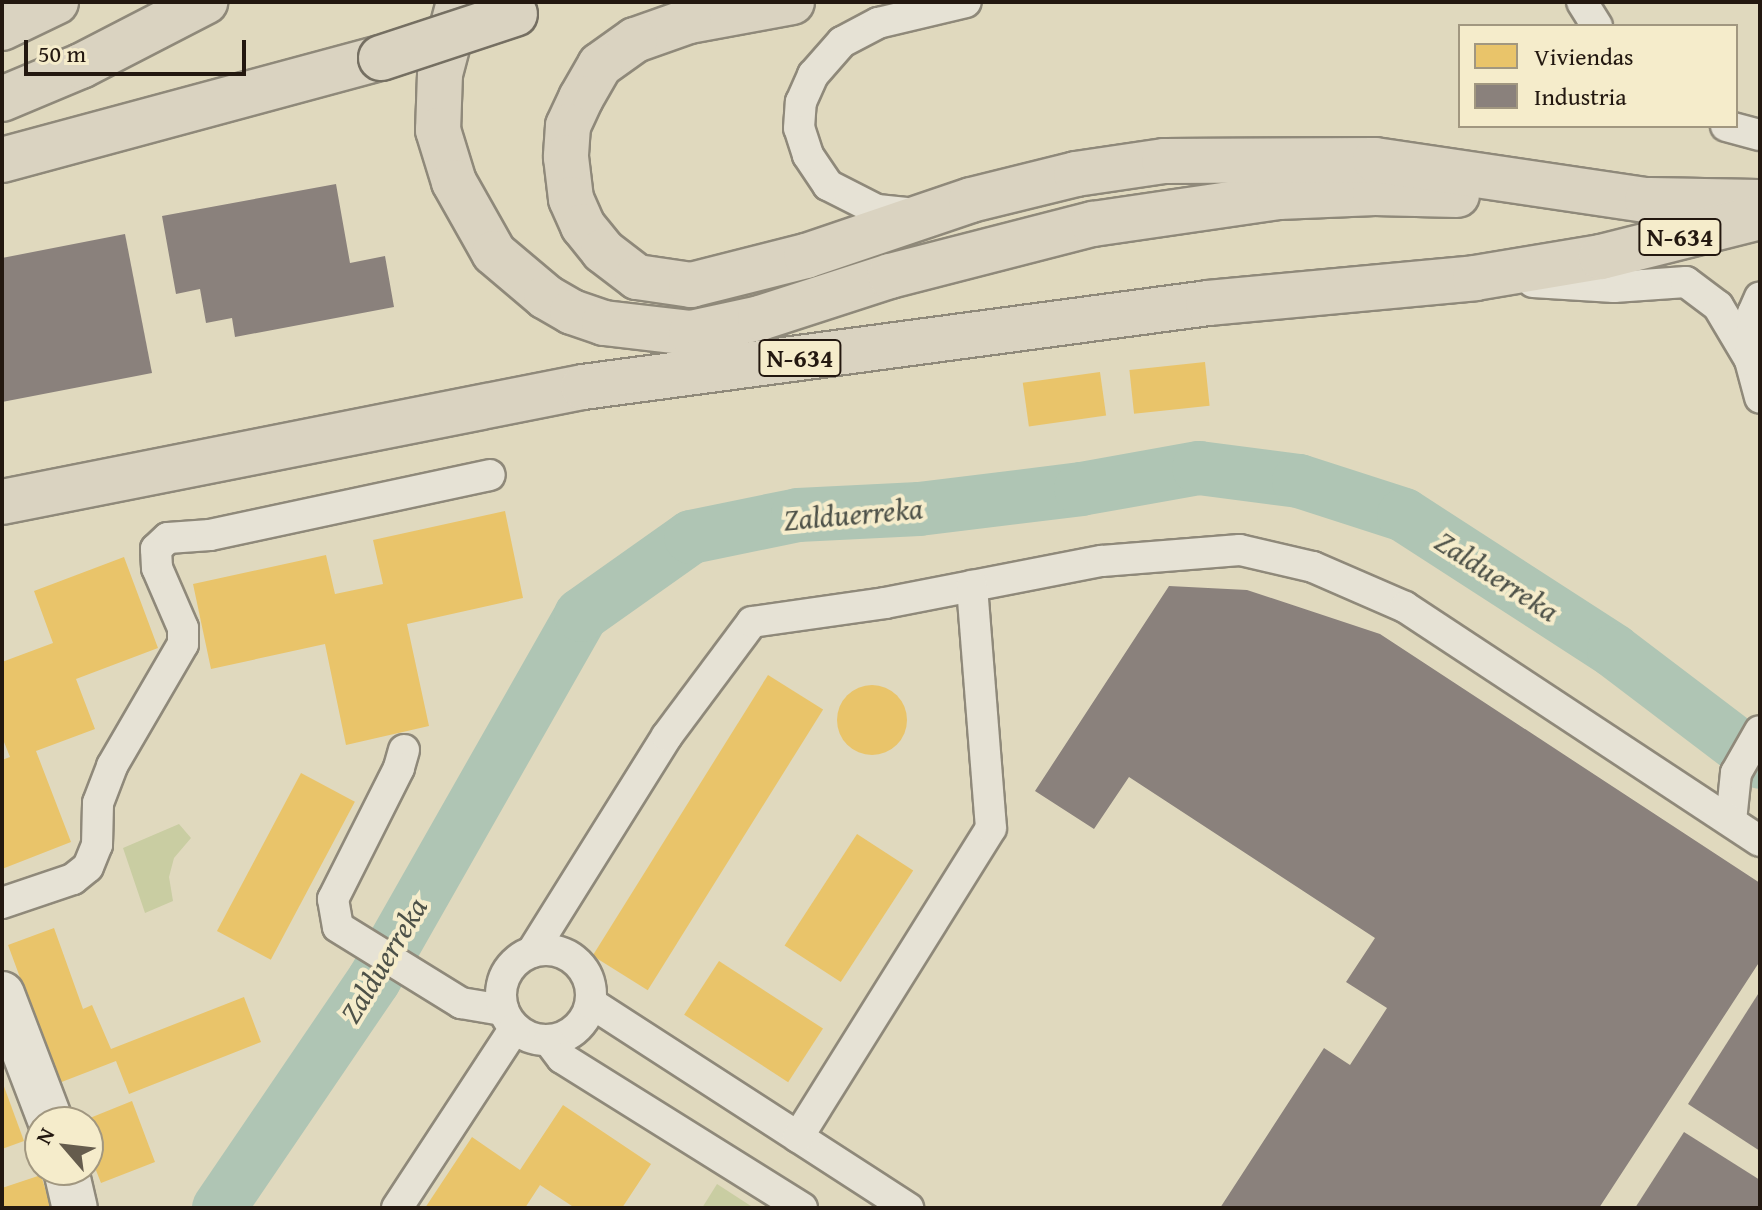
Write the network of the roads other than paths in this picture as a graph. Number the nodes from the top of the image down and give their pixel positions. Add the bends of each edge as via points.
1 (56, 2) edge
2 (205, 2) edge
3 (459, 2) edge
4 (792, 2) edge
5 (966, 2) edge
6 (1582, 2) edge
7 (527, 8) edge
8 (1596, 24) edge
9 (2, 28) edge
10 (2, 99) edge
11 (1734, 128) edge
12 (1760, 135) edge
13 (2, 160) edge
14 (1647, 200) junction
15 (1760, 202) edge
16 (922, 215) junction
17 (1760, 217) edge
18 (1760, 243) edge
19 (1601, 257) junction
20 (1475, 278) junction
21 (1760, 297) edge
22 (1750, 360) junction
23 (1760, 398) edge
24 (490, 475) dead end
25 (3, 502) edge
26 (972, 586) junction
27 (1760, 731) edge
28 (404, 750) dead end
29 (1731, 821) junction
30 (1760, 841) edge
31 (2, 903) edge
32 (532, 952) junction
33 (2, 994) edge
34 (591, 1003) junction
35 (509, 1019) junction
36 (549, 1041) junction
37 (45, 1106) edge
38 (798, 1137) junction
39 (70, 1186) edge
40 (75, 1208) edge
41 (397, 1208) edge
42 (802, 1208) edge
43 (908, 1208) edge

1 - 9 highway
2 - 10 highway via 81,66
3 - 14 highway via 440,74 438,130 467,206 494,253 546,297 572,312 641,330 691,333 1093,224 1279,197 1375,193
4 - 16 highway via 689,21 635,40 600,65 568,126 571,199 583,226 603,251 637,277 691,285 806,256
5 - 16 street via 878,23 842,42 813,75 801,102 799,128 808,155 828,185 877,210
6 - 8 street
7 - 13 highway, bridge via 381,58
11 - 12 street
14 - 15 highway
14 - 16 highway via 1375,160 1164,161 1076,174
17 - 19 highway, N-634
18 - 19 highway, N-634
19 - 20 highway, N-634
20 - 22 street via 1614,287 1686,282 1718,306
20 - 25 highway, N-634 via 1208,303 583,387
21 - 22 street via 1753,313
22 - 23 street
24 - 31 street via 210,535 168,538 156,549 157,568 183,628 183,644 112,766 98,803 97,845 88,867 73,879
26 - 29 street via 1102,561 1240,550 1313,567 1405,607
26 - 32 street via 752,622 667,736
26 - 38 street via 991,828
27 - 29 street via 1736,773
28 - 35 street via 333,899 338,927 461,1003
29 - 30 street
32 - 34 street via 563,953 576,961 591,988
32 - 35 street via 503,981
33 - 37 street
34 - 36 street via 576,1029
34 - 38 street
35 - 36 street via 525,1035
35 - 41 street
36 - 42 street via 562,1058
38 - 43 street
39 - 40 street

